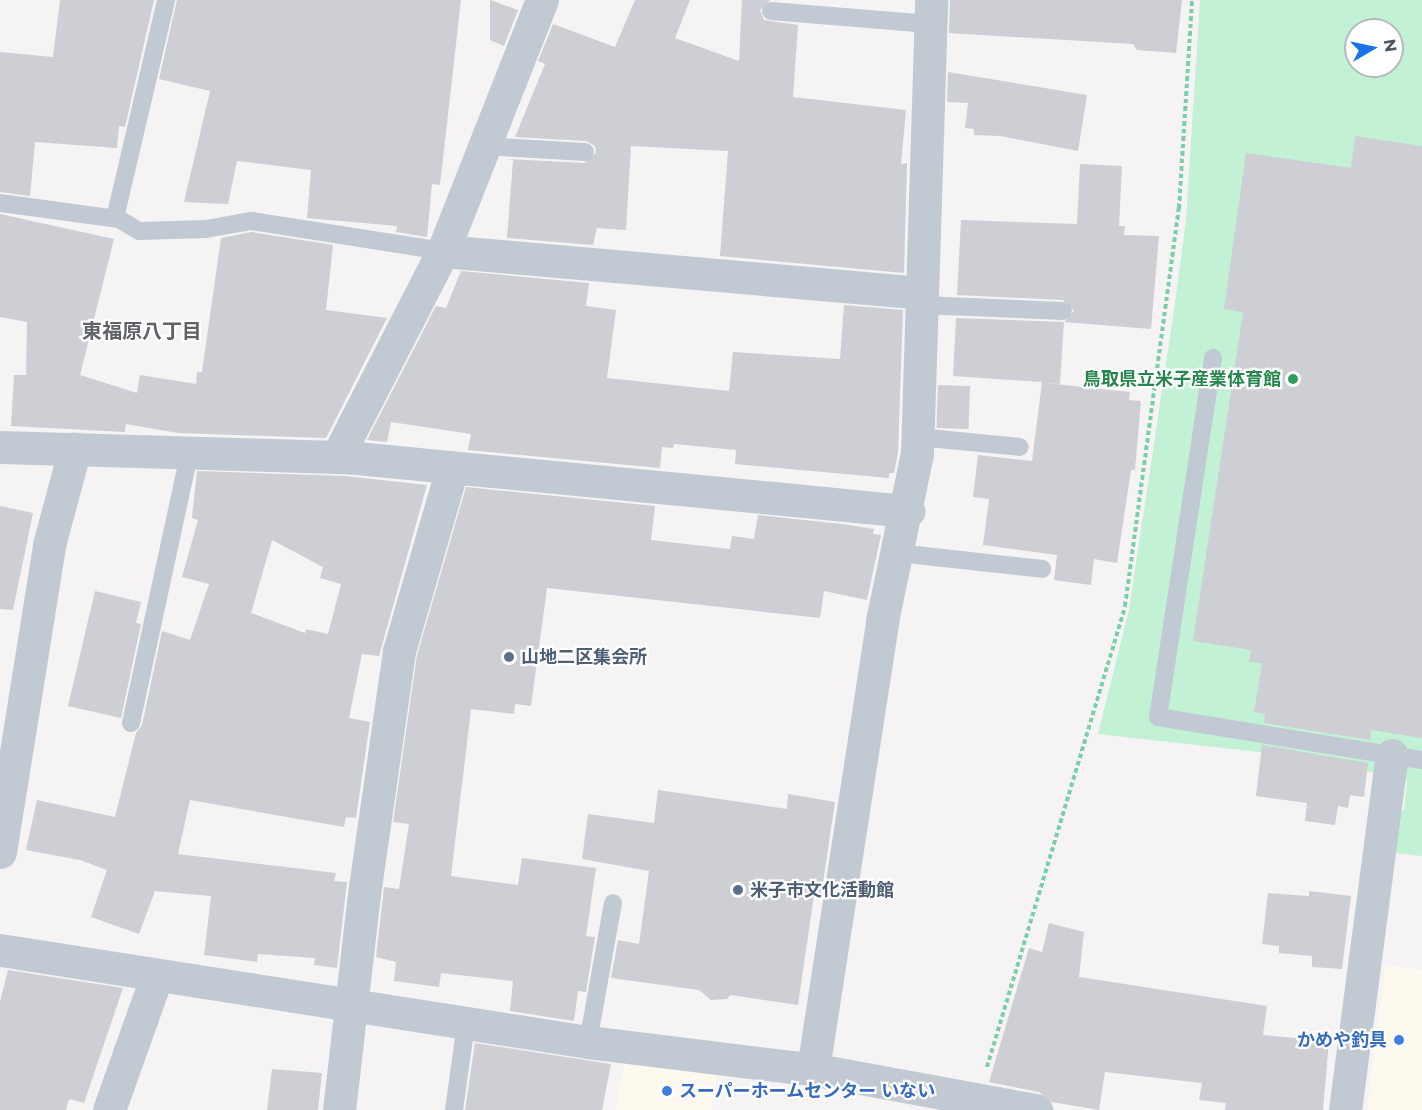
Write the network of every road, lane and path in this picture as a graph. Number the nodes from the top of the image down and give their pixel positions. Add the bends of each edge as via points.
1 (166, 0) edge
2 (542, 0) edge
3 (1192, 0) edge
4 (771, 11) dead end
5 (930, 12) edge
6 (484, 146) junction
7 (585, 152) dead end
8 (0, 203) edge
9 (115, 218) junction
10 (443, 251) junction
11 (921, 299) junction
12 (1063, 311) dead end
13 (1213, 358) dead end
14 (918, 437) junction
15 (0, 447) edge
16 (1020, 447) dead end
17 (75, 448) junction
18 (190, 450) junction
19 (337, 456) junction
20 (452, 468) junction
21 (908, 511) junction
22 (898, 553) junction
23 (1042, 569) dead end
24 (131, 723) dead end
25 (1407, 757) edge
26 (0, 852) edge
27 (613, 903) dead end
28 (0, 950) edge
29 (157, 975) junction
30 (351, 1005) junction
31 (466, 1023) junction
32 (588, 1042) junction
33 (813, 1070) junction
34 (977, 1099) junction
35 (109, 1110) edge
36 (339, 1110) edge
37 (454, 1110) edge
38 (1036, 1110) edge
39 (1345, 1110) edge

1 - 9 lane
2 - 6 street
3 - 34 path via 1179,208 1125,606
4 - 5 lane
5 - 11 street
6 - 7 lane
6 - 10 street
8 - 9 lane
9 - 10 lane via 139,231 250,221
10 - 11 street
10 - 19 street
11 - 12 lane
11 - 14 street
13 - 25 lane via 1158,717
14 - 16 lane
14 - 21 street
15 - 17 street
17 - 18 street
17 - 26 street via 49,545
18 - 19 street
18 - 24 lane
19 - 20 street
20 - 21 street
20 - 30 street via 399,651
21 - 22 street
22 - 23 lane
22 - 33 street via 882,621
25 - 39 street
27 - 32 lane
28 - 29 street
29 - 30 street
29 - 35 street
30 - 31 street
30 - 36 street
31 - 32 street
31 - 37 lane
32 - 33 street
33 - 34 street
34 - 38 street

